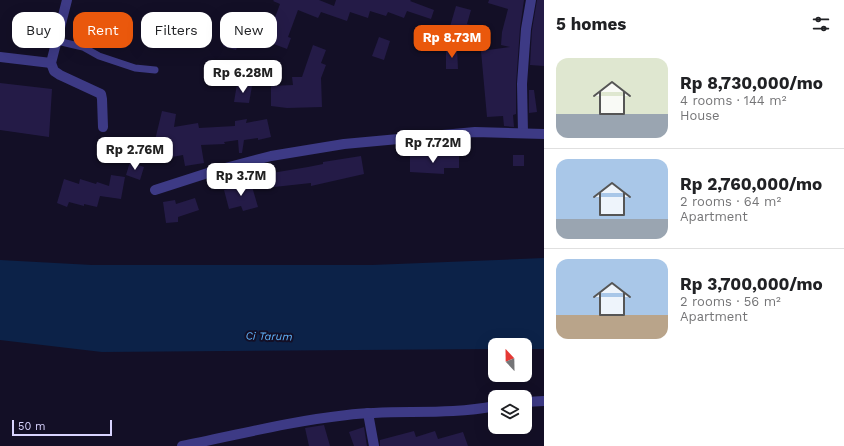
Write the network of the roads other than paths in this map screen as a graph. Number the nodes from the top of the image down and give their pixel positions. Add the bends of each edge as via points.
1 (67, 0) edge
2 (531, 0) edge
3 (64, 12) edge
4 (65, 43) edge
5 (55, 48) edge
6 (0, 57) edge
7 (51, 63) junction
8 (155, 70) dead end
9 (103, 127) dead end
10 (523, 133) junction
11 (544, 134) edge
12 (155, 190) dead end
13 (544, 401) edge
14 (532, 402) edge
15 (488, 407) edge
16 (368, 413) junction
17 (182, 446) edge
18 (374, 446) edge

1 - 3 street
2 - 10 street via 522,84
4 - 8 lane via 83,47 99,56 135,68
5 - 7 street
6 - 7 street
7 - 9 street via 54,71 60,75 101,94
10 - 11 street
10 - 12 street via 475,132 351,143 264,158
13 - 14 street
15 - 16 street via 448,412
16 - 17 street via 318,419
16 - 18 street

